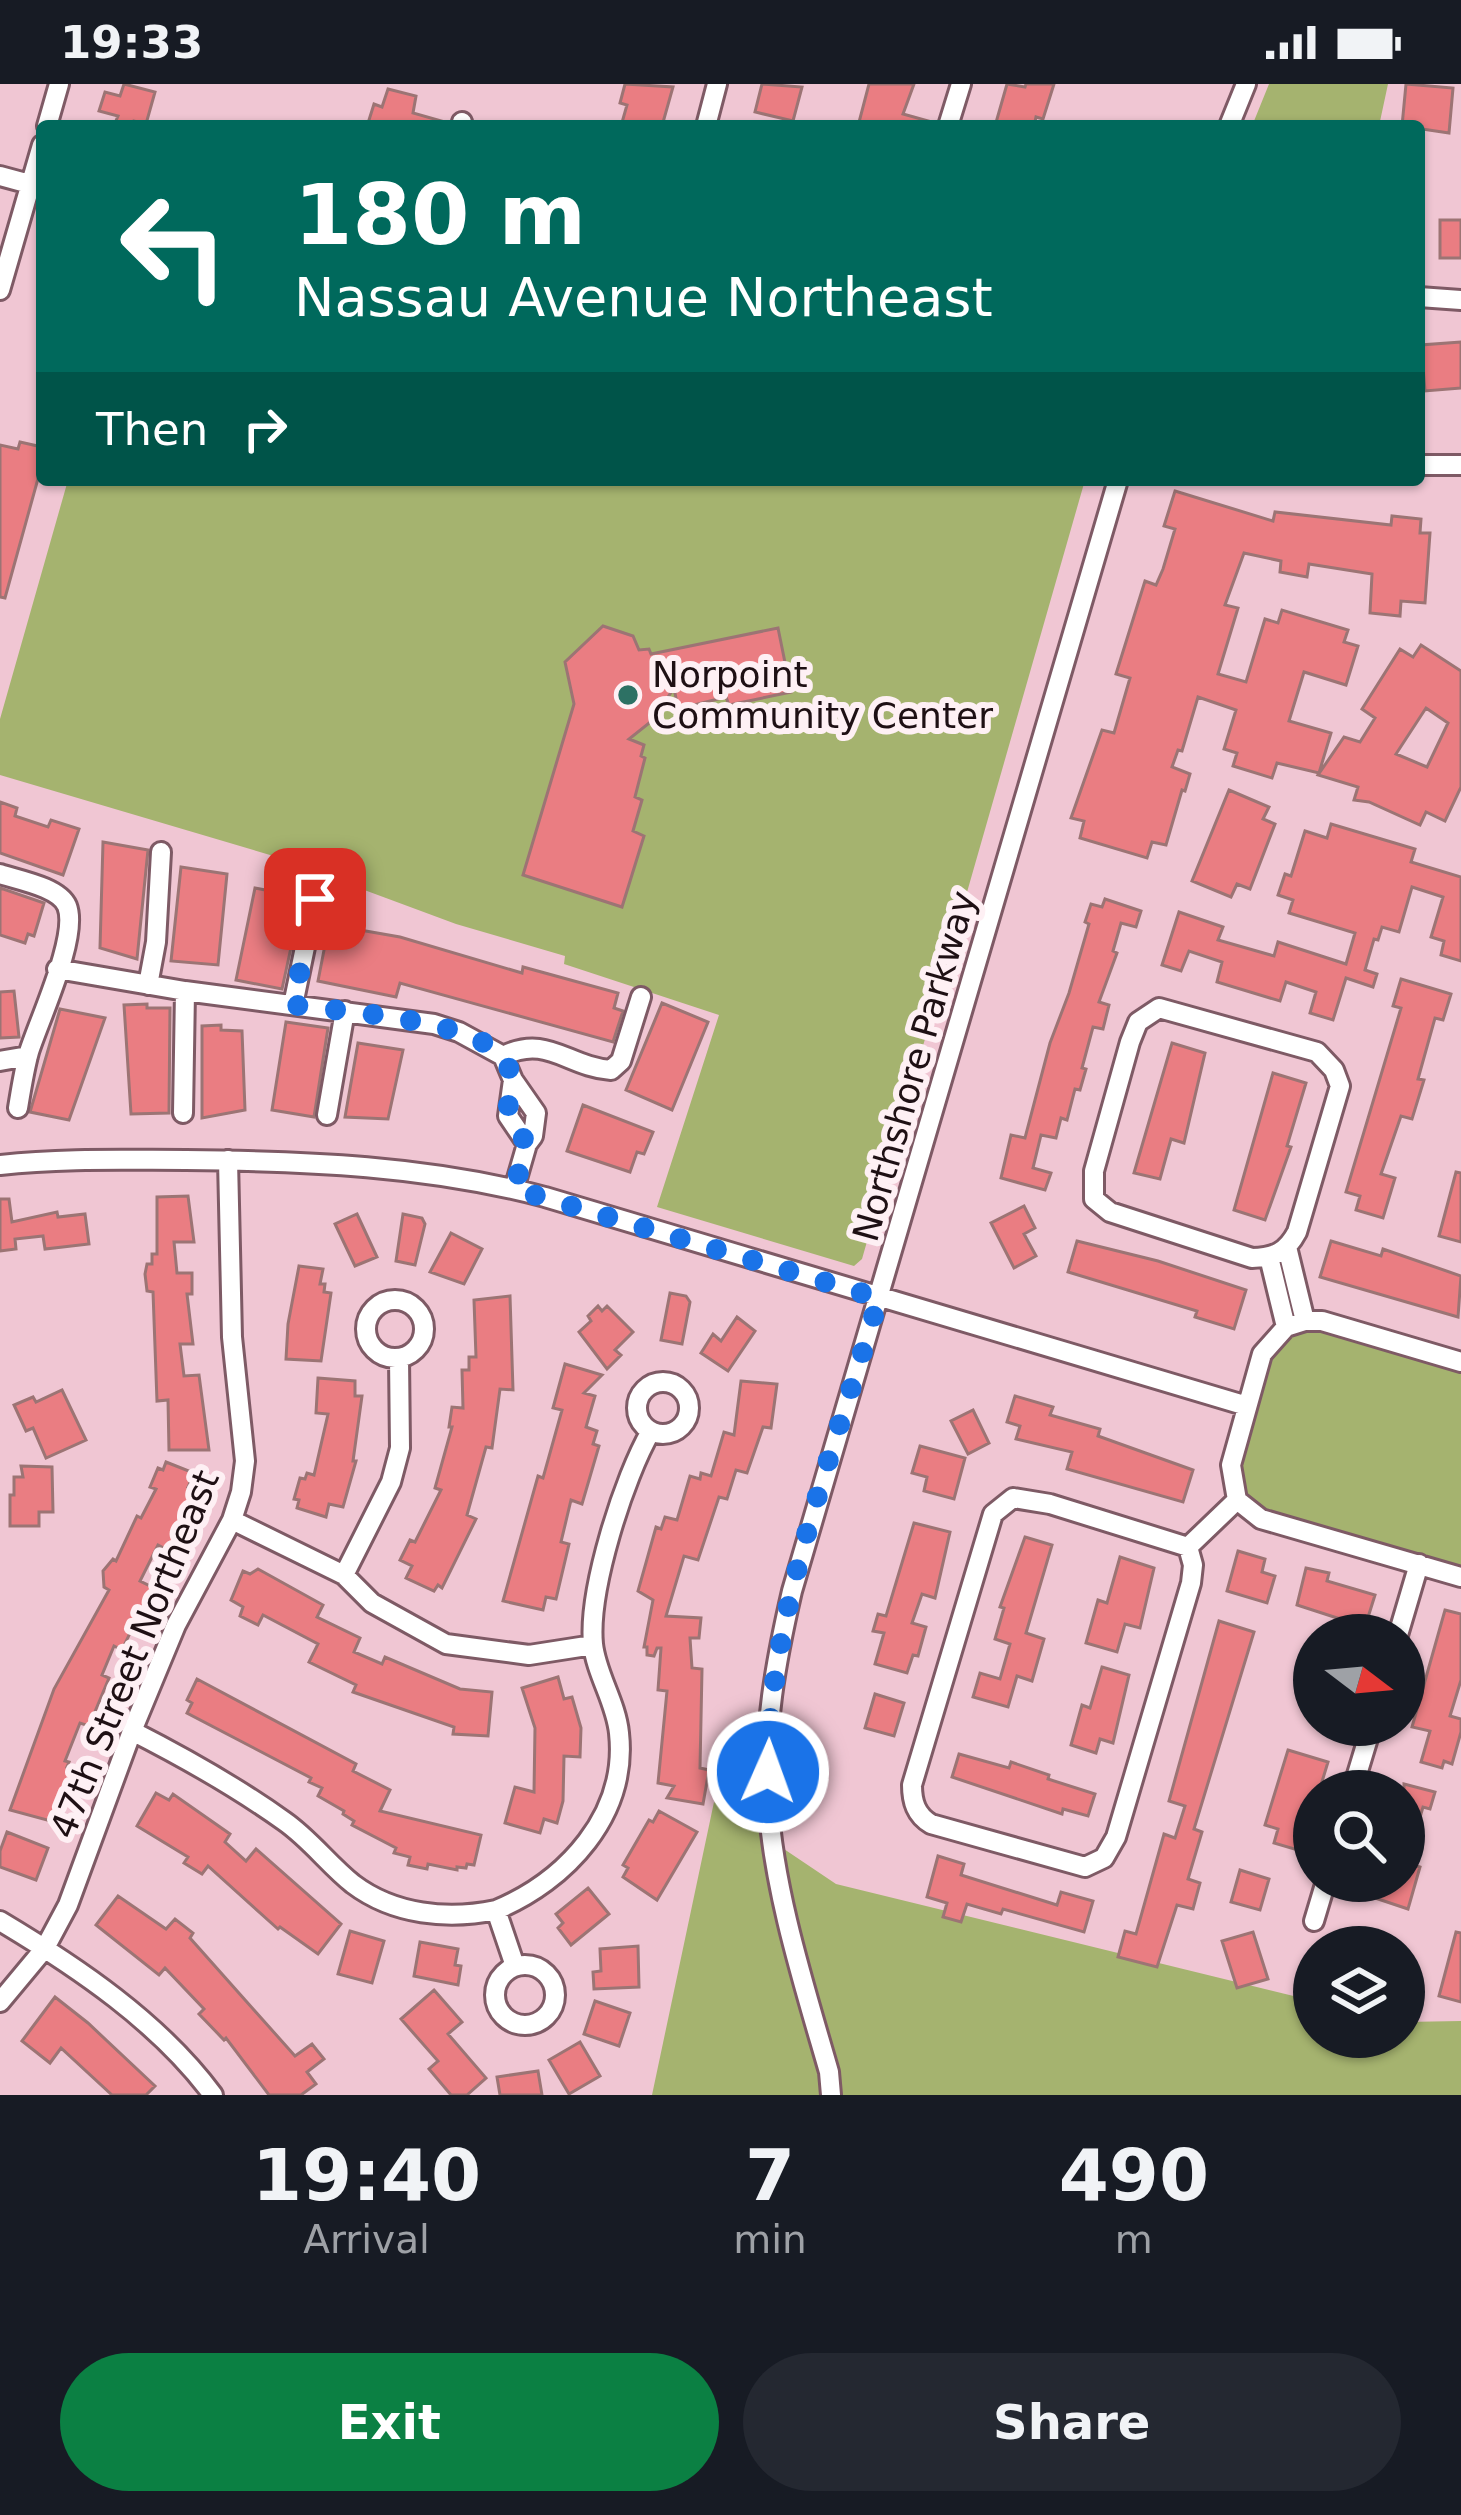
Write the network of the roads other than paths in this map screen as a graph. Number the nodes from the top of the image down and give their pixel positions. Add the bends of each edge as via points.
1 (59, 84) edge
2 (717, 84) edge
3 (961, 84) edge
4 (1246, 84) edge
5 (49, 120) edge
6 (708, 120) edge
7 (951, 120) edge
8 (1231, 120) edge
9 (0, 176) edge
10 (36, 186) edge
11 (0, 290) edge
12 (1425, 297) edge
13 (1461, 300) edge
14 (1425, 464) edge
15 (1461, 464) edge
16 (1116, 486) edge
17 (161, 852) dead end
18 (0, 874) edge
19 (315, 899) dead end
20 (57, 969) junction
21 (148, 985) junction
22 (185, 992) junction
23 (641, 998) dead end
24 (293, 1005) junction
25 (346, 1011) junction
26 (28, 1056) junction
27 (503, 1056) junction
28 (0, 1061) edge
29 (18, 1108) dead end
30 (183, 1113) dead end
31 (327, 1114) dead end
32 (228, 1160) junction
33 (0, 1165) edge
34 (514, 1189) junction
35 (1287, 1247) junction
36 (1269, 1257) junction
37 (879, 1298) junction
38 (1296, 1324) junction
39 (399, 1358) dead end
40 (1461, 1362) edge
41 (1247, 1406) junction
42 (651, 1431) dead end
43 (1237, 1500) junction
44 (232, 1520) junction
45 (1188, 1547) junction
46 (1419, 1564) junction
47 (344, 1575) junction
48 (1461, 1576) edge
49 (1404, 1614) edge
50 (593, 1645) junction
51 (132, 1731) junction
52 (1320, 1902) edge
53 (496, 1910) junction
54 (0, 1921) edge
55 (1315, 1921) dead end
56 (45, 1948) junction
57 (515, 1966) dead end
58 (0, 2002) edge
59 (212, 2095) edge
60 (831, 2095) edge

1 - 5 street
2 - 6 street
3 - 7 street
4 - 8 street
9 - 10 street
10 - 11 street
12 - 13 street
14 - 15 street
16 - 37 street, Northshore Parkway
17 - 21 street
18 - 20 street via 67,904
19 - 24 street
20 - 21 street
20 - 26 street
21 - 22 street
22 - 24 street
22 - 30 street
23 - 27 street via 611,1070 537,1046
24 - 25 street
25 - 27 street via 434,1024
25 - 31 street
26 - 28 street
26 - 29 street
27 - 34 street via 513,1080 508,1116 527,1144
32 - 33 street
32 - 34 street via 412,1170
32 - 44 street, 47th Street Northeast via 245,1461
34 - 37 street
35 - 36 street
35 - 36 street via 1338,1094 1334,1070 1317,1052 1150,1010 1130,1042 1094,1171 1094,1199 1110,1212
35 - 38 street
36 - 38 street
37 - 41 street
37 - 60 street, Northshore Parkway via 792,1591 768,1744 774,1854
38 - 40 street via 1322,1322
38 - 41 street via 1262,1354
39 - 47 street via 400,1448 392,1482
41 - 43 street via 1231,1465
42 - 50 street via 618,1508
43 - 45 street
43 - 46 street via 1261,1519
44 - 47 street
44 - 51 street, 47th Street Northeast
45 - 45 street via 1050,1504 1013,1498 1000,1505 912,1785 922,1819 1075,1866 1104,1858 1117,1837 1191,1583
46 - 48 street
46 - 49 street
47 - 50 street via 372,1603 446,1644 529,1655
50 - 53 street via 620,1736 610,1795 569,1865
51 - 53 street via 222,1777 376,1898 425,1913
51 - 56 street, 47th Street Northeast via 83,1872
52 - 55 street
53 - 57 street
54 - 56 street
56 - 58 street, 47th Street Northeast
56 - 59 street via 142,2020

